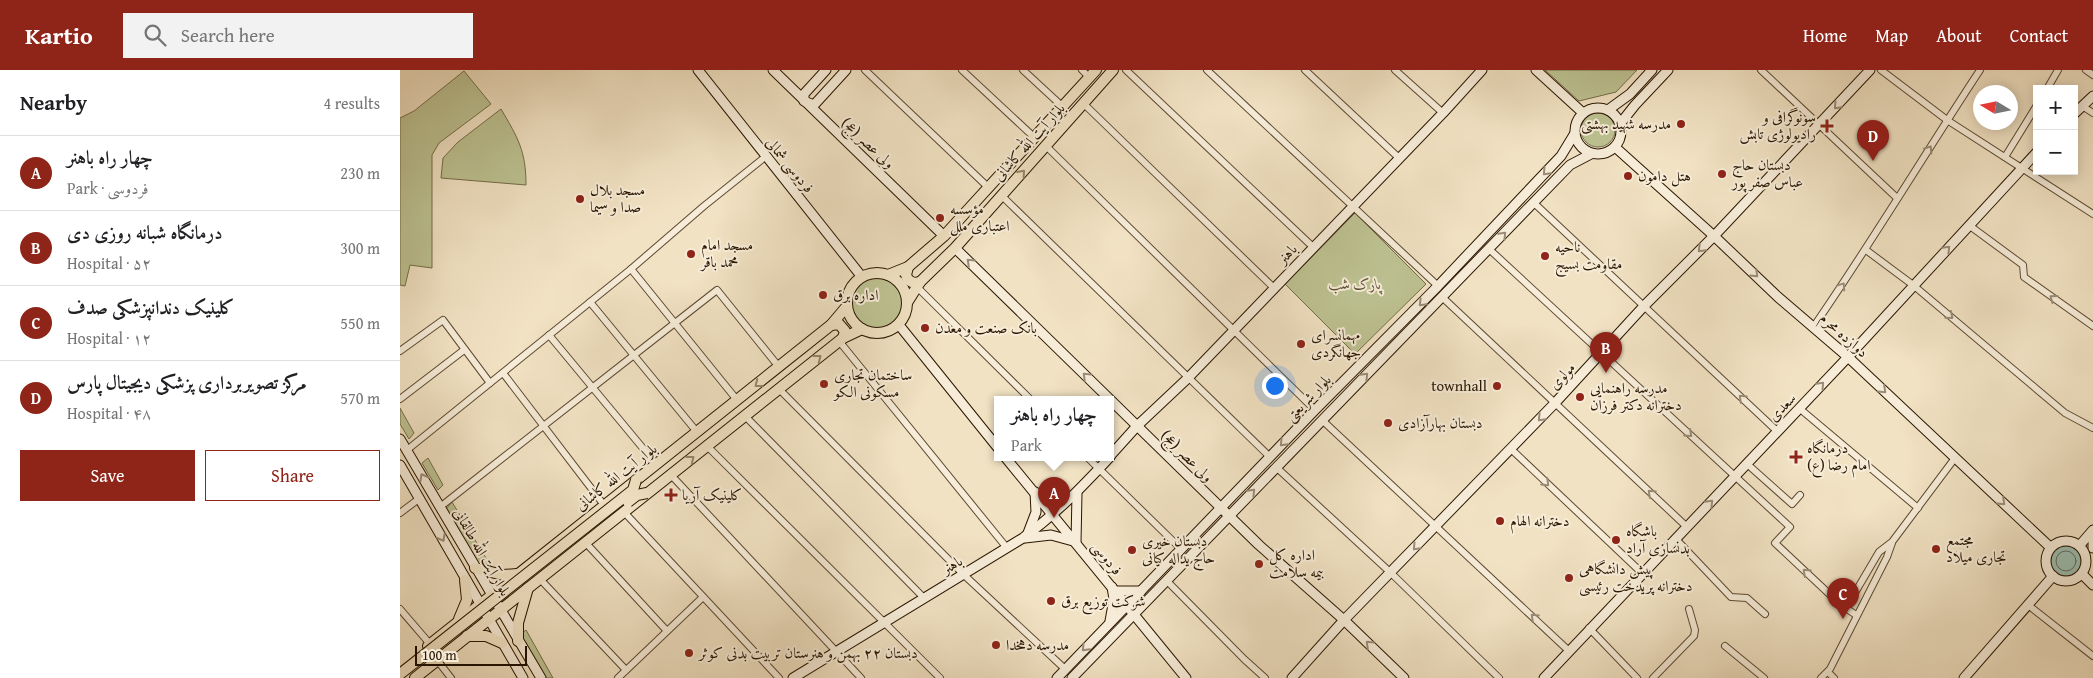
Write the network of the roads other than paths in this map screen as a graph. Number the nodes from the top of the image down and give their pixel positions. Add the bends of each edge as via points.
1 (698, 70) edge
2 (772, 70) edge
3 (826, 70) edge
4 (846, 70) edge
5 (865, 70) edge
6 (962, 70) edge
7 (1023, 70) edge
8 (1113, 70) edge
9 (1126, 70) edge
10 (1207, 70) edge
11 (1305, 70) edge
12 (1395, 70) edge
13 (1482, 70) edge
14 (1536, 70) edge
15 (1652, 70) edge
16 (1668, 70) edge
17 (1761, 70) edge
18 (1870, 70) edge
19 (1881, 70) edge
20 (1980, 70) edge
21 (2058, 70) edge
22 (2086, 70) edge
23 (1089, 72) edge
24 (2093, 75) edge
25 (2049, 85) edge
26 (2093, 96) edge
27 (804, 101) junction
28 (1084, 104) junction
29 (2082, 106) junction
30 (1063, 107) junction
31 (1608, 110) junction
32 (2078, 110) edge
33 (2033, 112) edge
34 (1443, 113) junction
35 (1583, 113) junction
36 (2093, 113) edge
37 (1947, 120) junction
38 (1620, 124) junction
39 (1819, 124) junction
40 (1575, 133) junction
41 (1035, 138) junction
42 (1046, 146) junction
43 (1615, 147) junction
44 (1591, 154) junction
45 (2033, 156) edge
46 (766, 157) junction
47 (2005, 157) junction
48 (1399, 158) junction
49 (2022, 168) junction
50 (989, 188) junction
51 (1002, 196) junction
52 (1897, 198) junction
53 (1534, 203) junction
54 (1353, 206) junction
55 (2093, 214) edge
56 (1970, 226) junction
57 (944, 236) junction
58 (1714, 236) junction
59 (1313, 247) junction
60 (955, 248) junction
61 (1489, 249) junction
62 (1866, 250) junction
63 (908, 267) junction
64 (631, 269) junction
65 (888, 275) junction
66 (862, 277) junction
67 (919, 284) junction
68 (1913, 284) junction
69 (1438, 286) junction
70 (1274, 288) junction
71 (1442, 297) junction
72 (908, 301) junction
73 (590, 302) junction
74 (847, 306) junction
75 (1644, 306) junction
76 (674, 323) junction
77 (831, 325) junction
78 (899, 325) junction
79 (1814, 326) junction
80 (2093, 326) edge
81 (1234, 329) junction
82 (862, 330) junction
83 (549, 335) junction
84 (841, 340) junction
85 (464, 350) junction
86 (400, 351) edge
87 (1601, 354) junction
88 (634, 356) junction
89 (1848, 357) junction
90 (779, 367) junction
91 (502, 373) junction
92 (1188, 378) junction
93 (490, 383) junction
94 (592, 389) junction
95 (779, 389) junction
96 (1027, 396) edge
97 (1106, 396) edge
98 (400, 399) edge
99 (737, 400) junction
100 (1555, 403) junction
101 (1114, 404) edge
102 (1799, 408) junction
103 (1315, 410) junction
104 (745, 416) junction
105 (1322, 420) junction
106 (545, 426) junction
107 (1137, 426) junction
108 (2093, 428) edge
109 (1777, 431) junction
110 (697, 432) junction
111 (400, 439) edge
112 (994, 443) edge
113 (707, 446) junction
114 (1511, 449) junction
115 (407, 450) junction
116 (1114, 452) edge
117 (1270, 457) junction
118 (1955, 458) junction
119 (1008, 461) edge
120 (1092, 461) edge
121 (1105, 461) edge
122 (1746, 463) junction
123 (656, 464) junction
124 (400, 465) edge
125 (1276, 467) junction
126 (1099, 468) junction
127 (671, 474) junction
128 (1735, 476) junction
129 (636, 480) junction
130 (1035, 492) junction
131 (648, 493) junction
132 (1077, 493) junction
133 (1800, 495) dead end
134 (420, 498) junction
135 (604, 505) junction
136 (440, 507) junction
137 (1221, 508) junction
138 (1918, 508) junction
139 (624, 512) junction
140 (400, 513) edge
141 (1054, 515) junction
142 (1228, 516) junction
143 (1436, 526) junction
144 (1687, 527) junction
145 (2093, 530) edge
146 (1675, 538) junction
147 (1023, 539) junction
148 (2093, 539) edge
149 (586, 542) junction
150 (1892, 542) junction
151 (1076, 543) junction
152 (2080, 545) junction
153 (2050, 547) junction
154 (1007, 548) junction
155 (2093, 548) edge
156 (1181, 549) junction
157 (467, 554) junction
158 (455, 561) junction
159 (475, 568) junction
160 (1391, 573) junction
161 (1642, 573) junction
162 (518, 574) junction
163 (963, 574) junction
164 (2082, 574) junction
165 (2053, 576) junction
166 (540, 579) junction
167 (465, 580) junction
168 (1166, 580) junction
169 (2093, 585) edge
170 (528, 588) junction
171 (1114, 589) junction
172 (1141, 591) junction
173 (491, 595) junction
174 (703, 597) junction
175 (924, 598) junction
176 (479, 605) junction
177 (1127, 605) junction
178 (2028, 605) junction
179 (1846, 608) junction
180 (400, 609) edge
181 (1689, 609) dead end
182 (500, 610) junction
183 (1134, 614) junction
184 (1765, 614) dead end
185 (1856, 615) junction
186 (488, 619) junction
187 (1344, 620) junction
188 (457, 622) junction
189 (885, 624) junction
190 (1109, 624) junction
191 (1590, 628) junction
192 (667, 631) junction
193 (467, 636) junction
194 (518, 641) junction
195 (502, 643) junction
196 (430, 644) junction
197 (1725, 646) dead end
198 (1569, 651) junction
199 (837, 652) junction
200 (2093, 656) edge
201 (437, 660) junction
202 (400, 668) edge
203 (1065, 669) junction
204 (626, 670) junction
205 (1828, 672) junction
206 (400, 674) edge
207 (1658, 676) edge
208 (1548, 677) edge
209 (406, 678) edge
210 (414, 678) edge
211 (451, 678) edge
212 (524, 678) edge
213 (541, 678) edge
214 (618, 678) edge
215 (779, 678) edge
216 (793, 678) edge
217 (860, 678) edge
218 (940, 678) edge
219 (1056, 678) edge
220 (1072, 678) edge
221 (1186, 678) edge
222 (1265, 678) edge
223 (1292, 678) edge
224 (1404, 678) edge
225 (1499, 678) edge
226 (1637, 678) edge
227 (1764, 678) edge
228 (1821, 678) edge
229 (1834, 678) edge
230 (1964, 678) edge

1 - 46 main road, فردوسی شمالی
2 - 27 main road, ولی عصر (عج)
3 - 27 main road via 804,94
4 - 27 main road via 814,104
5 - 50 street
6 - 41 street
7 - 30 street
8 - 28 main road, بلوار آیت الله کاشانی
9 - 59 street
10 - 54 street
11 - 48 street
12 - 34 street
13 - 34 main road, باهنر
14 - 35 main road
15 - 31 main road via 1630,94
16 - 38 main road
17 - 39 street
18 -> 39 main road, مولوی
19 - 37 street
20 - 37 street
21 - 25 street
22 - 24 street
23 - 30 main road, بلوار آیت الله کاشانی
26 - 29 main road
27 - 57 main road, ولی عصر (عج)
28 - 42 main road, بلوار آیت الله کاشانی
28 - 70 street
29 - 32 main road
29 - 36 street
30 - 41 main road, بلوار آیت الله کاشانی
31 - 35 main road via 1596,108
31 - 38 main road
33 - 47 street
34 - 48 main road, باهنر
35 - 40 main road via 1577,120
37 - 47 street
52 -> 37 street
38 - 43 main road via 1621,136
39 - 52 street
39 - 58 main road, مولوی
40 - 44 main road via 1580,146
40 -> 69 main road, بلوار شریعتی via 1561,156
41 - 50 main road, بلوار آیت الله کاشانی
51 -> 42 main road, بلوار آیت الله کاشانی
42 - 81 street
43 - 44 main road via 1604,154
43 - 58 main road, دوازده محرم
44 - 53 main road, بلوار شریعتی via 1570,165
45 - 49 main road, سعدی
46 - 64 street
46 - 66 main road, فردوسی شمالی
47 - 49 street
48 - 54 main road, باهنر
49 - 55 street
49 - 56 main road, سعدی
50 - 57 main road, بلوار آیت الله کاشانی
51 - 60 main road, بلوار آیت الله کاشانی
51 - 92 street
52 - 62 street
61 -> 53 main road, بلوار شریعتی
53 - 75 street
54 - 59 main road, باهنر
54 - 69 street
68 -> 56 main road, سعدی
80 -> 56 street via 2024,277 2023,265
57 - 63 main road, بلوار آیت الله کاشانی
58 -> 75 main road, مولوی
58 -> 79 main road, دوازده محرم via 1778,297
59 - 70 main road, باهنر
60 - 67 main road, بلوار آیت الله کاشانی
97 -> 60 main road, ولی عصر (عج)
61 - 71 main road, بلوار شریعتی
61 - 87 street
62 - 68 street
79 -> 62 street
63 - 65 main road, بلوار آیت الله کاشانی
63 - 67 main road via 906,275 909,281
64 - 73 street
64 - 76 street
65 - 66 main road via 875,273
65 - 72 main road via 902,285
66 - 74 main road via 851,289
67 - 72 main road, بلوار آیت الله کاشانی
67 - 96 street
68 - 89 main road, سعدی
68 -> 108 street via 2065,413
69 - 71 main road
69 -> 103 main road, بلوار شریعتی
70 - 81 main road, باهنر
71 - 100 street
105 -> 71 main road, بلوار شریعتی
72 - 78 main road
73 - 83 street
73 - 88 street
74 - 77 main road, بلوار آیت الله کاشانی
74 - 82 main road via 853,321
75 - 87 main road, مولوی
109 -> 75 street
76 - 88 street
76 - 90 street via 717,290
76 - 99 street
77 - 84 main road via 842,326 845,332
77 - 90 main road, بلوار آیت الله کاشانی
78 - 82 main road via 881,334
78 - 112 main road
79 - 89 main road, دوازده محرم
81 - 92 main road, باهنر
81 - 103 street
82 - 84 main road
83 - 91 street
83 - 94 street
95 -> 84 main road
84 - 154 street
85 - 86 street via 443,320
85 - 93 street
85 - 98 street
87 - 100 main road, مولوی
87 -> 128 street
88 - 94 street
88 - 110 street
102 -> 89 main road, سعدی
89 -> 118 main road, دوازده محرم
90 -> 99 main road, بلوار آیت الله کاشانی
91 - 93 street
91 - 106 street
92 - 107 main road, باهنر
92 - 117 street
93 - 115 street
94 - 106 street
94 - 123 street
95 - 104 main road
95 - 163 street
99 - 110 main road, بلوار آیت الله کاشانی
100 -> 114 main road, مولوی
144 -> 100 street
107 -> 101 main road, ولی عصر (عج)
102 - 109 main road, سعدی
102 - 138 street
103 -> 117 main road, بلوار شریعتی
104 - 113 main road
104 - 175 street
105 - 125 main road, بلوار شریعتی
105 - 143 street
106 - 135 street
106 - 136 street
107 - 116 main road, باهنر
107 - 137 main road, ولی عصر (عج)
109 - 122 main road, سعدی
110 - 123 main road, بلوار آیت الله کاشانی
111 - 115 main road, بلوار آیت الله طالقانی
127 -> 113 main road
113 - 189 street
114 - 143 main road, مولوی
114 -> 161 street
136 -> 115 main road, بلوار آیت الله طالقانی
117 - 137 main road, بلوار شریعتی
118 - 138 street
118 -> 153 main road, دوازده محرم
119 - 130 main road, فردوسی
120 - 126 street
121 - 126 main road, باهنر
122 - 128 main road, سعدی
122 - 133 street via 1792,504
123 - 129 main road, بلوار آیت الله کاشانی
124 - 134 main road, بلوار آیت الله طالقانی
142 -> 125 main road, بلوار شریعتی
125 - 160 street
126 - 132 main road, باهنر
126 - 156 street
127 - 131 main road
127 - 199 street
144 -> 128 main road, سعدی
179 -> 128 street via 1775,543 1790,527
129 - 135 main road, بلوار آیت الله کاشانی
129 - 206 main road, bridge via 633,490
130 - 132 main road via 1057,499 1066,499
130 - 141 main road, فردوسی
130 - 147 main road via 1035,518
131 - 139 main road
131 - 209 main road, bridge via 637,495
132 - 141 main road, باهنر
132 - 151 main road
134 - 140 street
134 -> 158 main road, بلوار آیت الله طالقانی
135 - 162 main road, بلوار آیت الله کاشانی
136 - 157 main road, بلوار آیت الله طالقانی
137 - 142 main road, ولی عصر (عج)
137 - 156 main road, بلوار شریعتی
138 - 150 street
139 - 149 main road
139 - 174 street
141 - 147 main road, باهنر
141 - 151 main road, فردوسی
142 - 168 main road, بلوار شریعتی
142 - 187 main road, ولی عصر (عج)
143 -> 160 main road, مولوی
198 -> 143 street
144 - 146 main road, سعدی
145 - 152 main road
146 - 161 main road, سعدی
146 - 184 street via 1731,597 1747,598
147 - 151 main road via 1051,535
147 - 154 main road, باهنر
148 - 155 main road
149 - 166 main road
149 - 192 street
150 - 179 street via 1878,552
150 - 185 street
151 - 171 main road, فردوسی
152 - 153 main road via 2062,540
152 - 164 main road via 2086,556
153 - 165 main road via 2046,559 2048,571
154 - 163 main road, باهنر
156 - 172 main road, بلوار شریعتی
157 - 158 main road
157 - 159 main road, بلوار آیت الله طالقانی
158 - 167 main road, بلوار آیت الله طالقانی
159 - 162 main road via 506,575
159 - 173 main road, بلوار آیت الله طالقانی
160 - 187 main road, مولوی
160 - 225 street
161 - 191 main road, سعدی
162 - 173 main road, بلوار آیت الله کاشانی
163 - 175 main road, باهنر
163 - 203 street
164 - 165 main road via 2071,581
164 - 169 main road
165 - 178 main road
166 - 170 main road
166 - 204 street
167 - 176 main road, بلوار آیت الله طالقانی
167 - 188 main road via 466,603
168 - 183 main road, بلوار شریعتی
168 - 222 street
170 - 182 main road
170 - 194 main road via 518,623
171 - 172 main road
171 - 177 main road, فردوسی
171 - 190 main road
172 - 177 main road, بلوار شریعتی
173 - 176 main road, بلوار آیت الله کاشانی
173 - 182 main road, بلوار آیت الله طالقانی
174 - 192 street
174 - 215 street
175 - 189 main road, باهنر
176 - 186 main road, بلوار آیت الله طالقانی
176 - 188 main road, بلوار آیت الله کاشانی
177 - 183 main road, فردوسی
177 - 190 main road, بلوار شریعتی
178 - 200 street
178 - 230 main road
179 - 185 street
180 - 196 street
181 - 207 street via 1694,636
182 - 186 main road
182 - 194 main road, بلوار آیت الله طالقانی
183 - 220 main road, بلوار شریعتی
183 - 221 main road, فردوسی
185 - 205 street
186 - 193 main road
186 - 195 main road, بلوار آیت الله طالقانی
187 - 223 main road, مولوی
224 -> 187 main road, ولی عصر (عج)
188 - 196 main road, بلوار آیت الله کاشانی
189 - 199 main road, باهنر
189 - 218 street
190 -> 203 main road, بلوار شریعتی
191 - 198 main road, سعدی
191 - 226 street
192 - 204 street
193 - 195 main road via 486,636
193 - 201 main road
194 - 213 main road, بلوار آیت الله طالقانی
195 - 212 main road, بلوار آیت الله طالقانی
196 - 202 main road, بلوار آیت الله کاشانی
197 - 227 street
198 - 208 main road, سعدی
199 - 216 main road, باهنر
199 - 217 street
201 - 210 main road
201 - 211 street
203 - 219 main road, بلوار شریعتی
204 - 214 street
205 - 228 street
205 - 229 street

